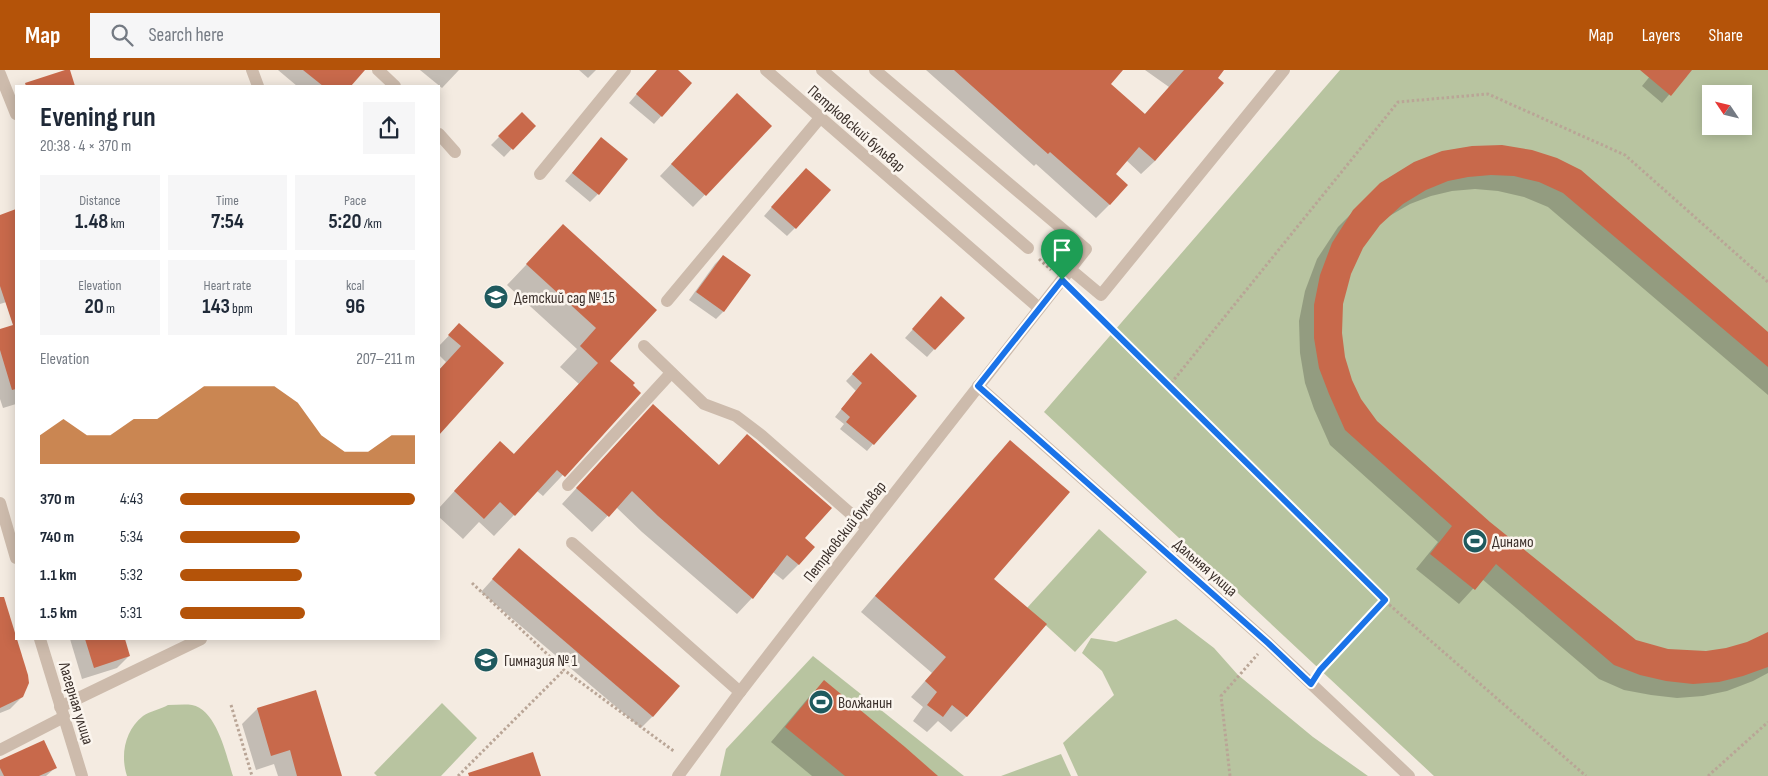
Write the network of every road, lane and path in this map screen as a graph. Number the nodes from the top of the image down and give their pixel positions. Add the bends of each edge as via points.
1 (252, 70) edge
2 (378, 70) edge
3 (625, 70) edge
4 (766, 70) edge
5 (822, 70) edge
6 (875, 70) edge
7 (1284, 70) edge
8 (0, 74) edge
9 (258, 85) edge
10 (394, 85) edge
11 (15, 112) edge
12 (820, 118) junction
13 (440, 135) edge
14 (455, 152) dead end
15 (540, 174) dead end
16 (1028, 248) joint
17 (1070, 269) junction
18 (1062, 280) junction
19 (1768, 282) edge
20 (667, 301) dead end
21 (1089, 307) dead end
22 (1039, 308) junction
23 (644, 346) dead end
24 (671, 372) junction
25 (978, 386) junction
26 (1168, 387) junction
27 (568, 485) dead end
28 (0, 503) edge
29 (867, 528) junction
30 (572, 543) dead end
31 (15, 555) edge
32 (472, 583) dead end
33 (1385, 600) junction
34 (40, 640) edge
35 (199, 640) edge
36 (1268, 643) junction
37 (564, 670) junction
38 (1311, 684) junction
39 (740, 692) junction
40 (231, 705) dead end
41 (62, 712) junction
42 (1768, 722) edge
43 (0, 750) edge
44 (688, 762) junction
45 (82, 776) edge
46 (252, 776) edge
47 (458, 776) edge
48 (678, 776) edge
49 (1230, 776) edge
50 (1409, 776) edge
51 (1586, 776) edge
52 (1708, 776) edge

1 - 9 street
2 - 10 street
3 - 15 street
4 - 12 street, Петрковский бульвар
5 - 16 street
6 - 17 street, Петрковский бульвар via 1086,249
7 - 17 street via 1101,294
8 - 11 street
12 - 20 street
12 - 22 street, Петрковский бульвар
13 - 14 street
16 - 18 path
17 - 18 street, Петрковский бульвар
18 - 22 street, Петрковский бульвар
19 - 26 path via 1624,155 1488,94 1398,102
21 - 26 path
22 - 25 street, Петрковский бульвар
23 - 24 street
24 - 27 street
24 - 29 street via 704,404 736,416 761,435
25 - 29 street, Петрковский бульвар
25 - 36 street, Дальняя улица
26 - 33 path
28 - 31 street
29 - 39 street, Петрковский бульвар
30 - 39 street
32 - 37 path
33 - 38 path via 1320,670
33 - 51 path
34 - 41 street, Лагерная улица
35 - 41 street
36 - 38 street, Дальняя улица
36 - 49 path via 1221,696
37 - 44 path
37 - 47 path
38 - 50 street, Дальняя улица
39 - 44 street, Петрковский бульвар
40 - 46 path
41 - 43 street
41 - 45 street, Лагерная улица
42 - 52 path
44 - 48 street, Петрковский бульвар

